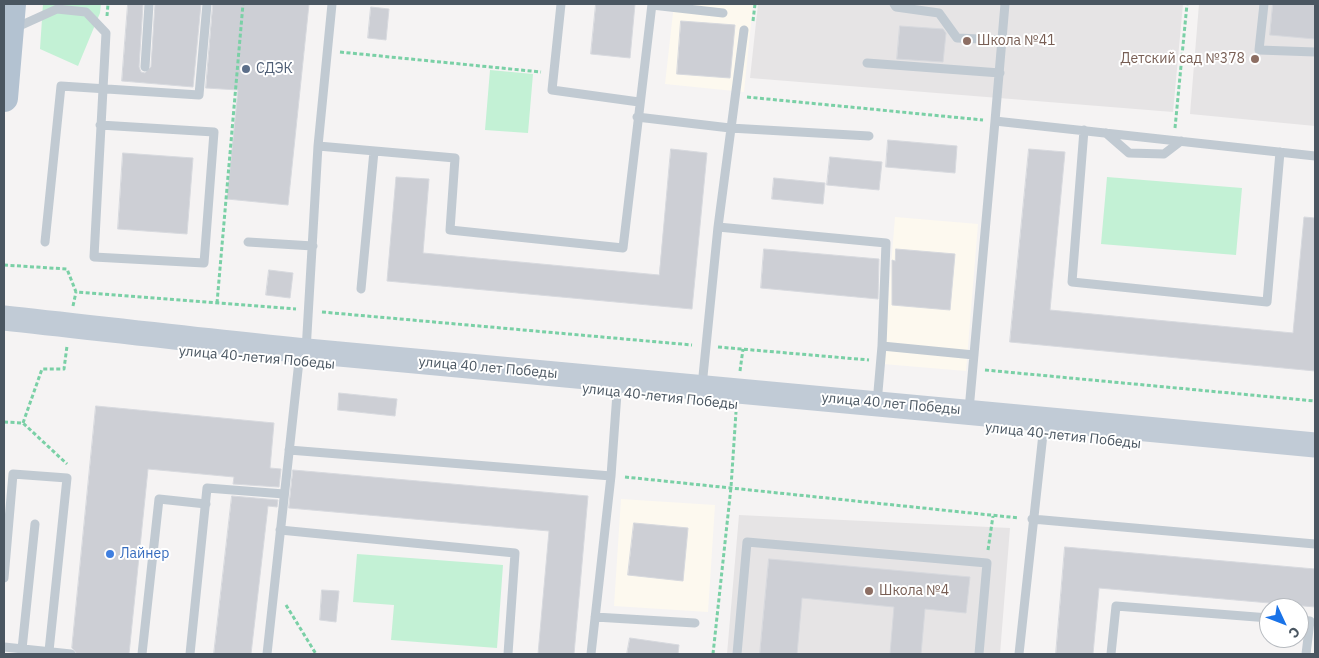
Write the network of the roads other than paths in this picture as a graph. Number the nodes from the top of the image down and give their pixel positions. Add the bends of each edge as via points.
1 (149, 4) edge
2 (207, 4) edge
3 (332, 4) edge
4 (561, 4) edge
5 (652, 4) edge
6 (894, 4) edge
7 (1005, 4) edge
8 (1264, 4) edge
9 (723, 12) dead end
10 (11, 17) edge
11 (744, 30) dead end
12 (1002, 40) junction
13 (1315, 52) edge
14 (867, 63) dead end
15 (145, 67) dead end
16 (1000, 73) junction
17 (102, 89) junction
18 (4, 98) edge
19 (639, 102) junction
20 (638, 117) junction
21 (996, 121) junction
22 (100, 125) junction
23 (730, 128) junction
24 (1084, 130) junction
25 (1106, 133) junction
26 (869, 136) dead end
27 (1177, 140) junction
28 (318, 146) junction
29 (374, 151) junction
30 (1280, 152) junction
31 (1315, 156) edge
32 (718, 227) junction
33 (46, 242) dead end
34 (248, 242) dead end
35 (313, 246) junction
36 (361, 289) dead end
37 (4, 318) edge
38 (69, 333) junction
39 (4, 335) edge
40 (882, 346) junction
41 (974, 355) junction
42 (303, 356) junction
43 (617, 392) junction
44 (701, 395) junction
45 (737, 398) junction
46 (877, 403) junction
47 (969, 411) junction
48 (1044, 426) junction
49 (1315, 444) edge
50 (289, 450) junction
51 (1315, 461) edge
52 (611, 476) junction
53 (284, 494) junction
54 (206, 504) junction
55 (1032, 519) junction
56 (35, 524) dead end
57 (280, 530) junction
58 (1315, 544) edge
59 (4, 578) edge
60 (595, 616) junction
61 (1259, 617) edge
62 (695, 623) dead end
63 (4, 648) edge
64 (22, 648) junction
65 (49, 652) junction
66 (71, 654) edge
67 (142, 654) edge
68 (190, 654) edge
69 (267, 654) edge
70 (508, 654) edge
71 (591, 654) edge
72 (737, 654) edge
73 (979, 654) edge
74 (1019, 654) edge
75 (1110, 654) edge

1 - 15 lane
2 - 17 lane via 198,95
3 - 28 lane
4 - 19 lane via 552,90
5 - 9 lane
5 - 19 lane
6 - 12 lane via 939,13 957,38
7 - 12 lane
8 - 13 lane via 1259,50
10 - 17 lane via 57,9 86,12 106,33
10 - 18 main road
11 - 23 lane
12 - 16 lane
14 - 16 lane
16 - 21 lane
17 - 22 lane
17 - 33 lane via 61,86
19 - 20 lane
20 - 23 lane
20 - 29 lane via 622,248 450,230 455,158
21 - 24 lane
21 - 41 lane
22 - 22 lane via 214,132 204,263 94,258
23 - 26 lane
23 - 32 lane
24 - 25 lane
24 - 30 lane via 1072,282 1267,302
25 - 27 lane
25 - 27 lane via 1129,154 1164,154
27 - 30 lane
28 - 29 lane
28 - 35 lane
29 - 36 lane
30 - 31 lane
32 - 40 lane via 886,243
32 - 44 lane
34 - 35 lane
35 - 42 lane
37 - 38 street, улица 40-летия Победы
38 - 39 street, улица 40-летия Победы
38 - 42 street, улица 40-летия Победы
40 - 41 lane
40 - 46 lane
41 - 47 lane
42 - 43 street, улица 40-летия Победы
42 - 44 street, улица 40 лет Победы
42 - 50 lane
43 - 44 street, улица 40-летия Победы
43 - 52 lane
44 - 45 street, улица 40-летия Победы
45 - 46 street, улица 40 лет Победы
45 - 48 street, улица 40-летия Победы
46 - 47 street, улица 40 лет Победы
47 - 48 street, улица 40-летия Победы
48 - 49 street, улица 40-летия Победы
48 - 51 street, улица 40-летия Победы
48 - 55 lane
50 - 52 lane
50 - 53 lane
52 - 60 lane
53 - 54 lane via 207,488
53 - 57 lane
54 - 67 lane via 159,499
54 - 68 lane
55 - 58 lane
55 - 74 lane
56 - 64 lane
57 - 69 lane
57 - 70 lane via 515,553
59 - 65 lane via 14,474 67,478
60 - 62 lane
60 - 71 lane
61 - 75 lane via 1116,606
63 - 64 lane
64 - 65 lane
65 - 66 lane
72 - 73 lane via 747,542 987,563

